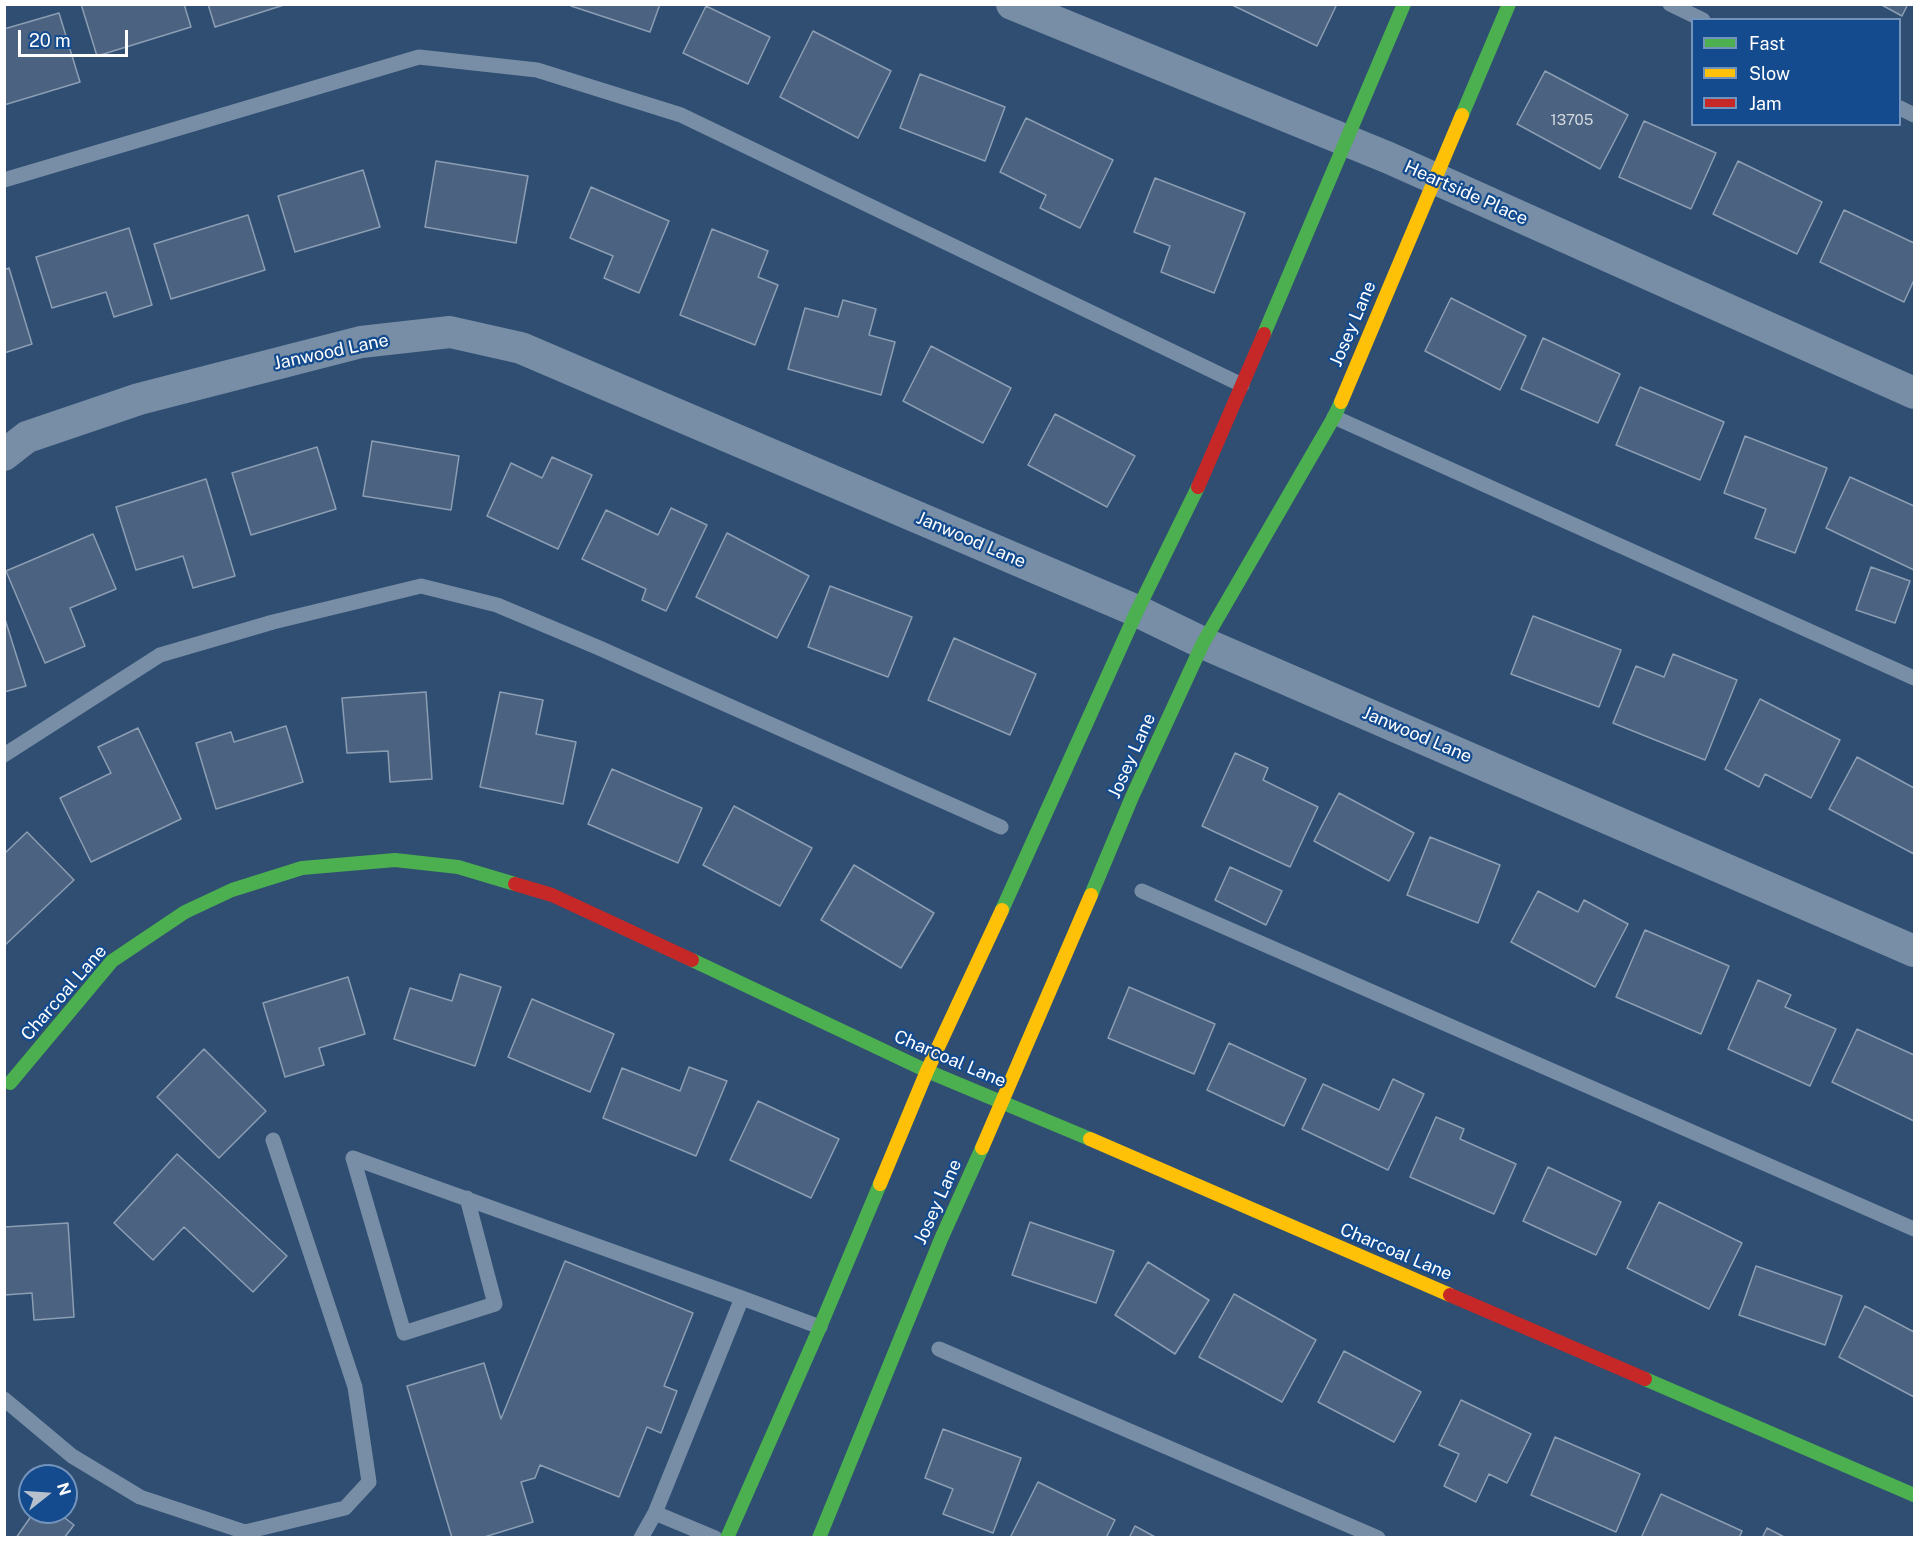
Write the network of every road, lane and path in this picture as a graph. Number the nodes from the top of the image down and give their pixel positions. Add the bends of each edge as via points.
1 (1012, 4) edge
2 (1404, 4) edge
3 (1509, 4) edge
4 (1670, 4) edge
5 (1699, 18) edge
6 (1347, 141) junction
7 (1434, 178) junction
8 (4, 180) edge
9 (1242, 385) junction
10 (1914, 393) edge
11 (1334, 417) junction
12 (4, 455) edge
13 (1137, 611) junction
14 (1203, 643) junction
15 (1914, 678) edge
16 (4, 755) edge
17 (1001, 827) dead end
18 (1142, 891) dead end
19 (1914, 951) edge
20 (927, 1071) junction
21 (10, 1083) dead end
22 (1003, 1102) junction
23 (273, 1140) dead end
24 (467, 1198) junction
25 (1914, 1229) edge
26 (742, 1298) junction
27 (820, 1327) junction
28 (939, 1349) dead end
29 (4, 1399) edge
30 (1914, 1495) edge
31 (655, 1513) junction
32 (641, 1538) edge
33 (715, 1538) edge
34 (727, 1538) edge
35 (819, 1538) edge
36 (1378, 1538) edge

1 - 6 street, Heartside Place
2 - 6 main road
3 - 7 main road, Josey Lane
4 - 5 lane
6 - 7 street, Heartside Place
6 - 9 main road
7 - 10 street, Heartside Place
7 - 11 main road, Josey Lane
8 - 9 lane via 419,57 537,70 681,115
9 - 13 main road via 1205,474
11 - 14 main road, Josey Lane
11 - 15 lane
12 - 13 street, Janwood Lane via 27,437 139,399 362,342 450,332 521,348
13 - 14 street, Janwood Lane
13 - 20 main road
14 - 19 street, Janwood Lane
14 - 22 main road, Josey Lane via 1132,797
16 - 17 lane via 160,655 273,622 422,586 497,605 577,638
18 - 25 lane
20 - 21 main road, Charcoal Lane via 552,895 458,867 395,860 302,868 232,890 185,912 112,961
20 - 22 main road, Charcoal Lane
20 - 27 main road
22 - 30 main road, Charcoal Lane
22 - 35 main road, Josey Lane via 940,1239
23 - 29 lane via 355,1387 369,1482 345,1508 245,1532 140,1497 72,1456
24 - 24 lane via 353,1158 404,1333 495,1304
24 - 26 lane
26 - 27 lane
26 - 31 lane
27 - 34 main road
28 - 36 lane
31 - 32 lane
31 - 33 lane

